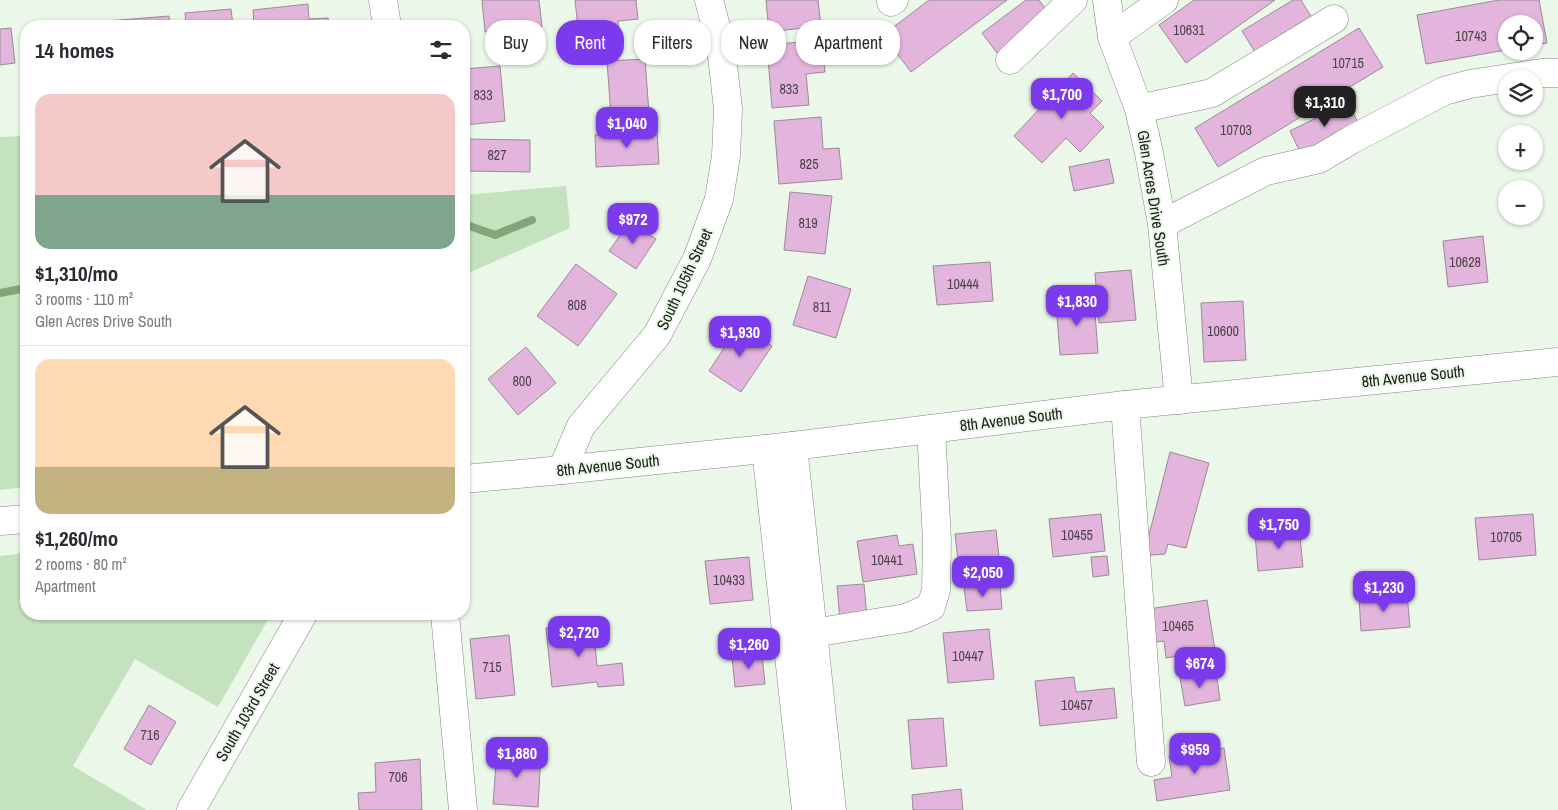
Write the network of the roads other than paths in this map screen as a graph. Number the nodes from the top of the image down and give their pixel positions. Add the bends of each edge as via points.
1 (383, 0) edge
2 (709, 0) edge
3 (1073, 0) edge
4 (1107, 0) edge
5 (1164, 0) edge
6 (1334, 19) dead end
7 (386, 20) edge
8 (1112, 37) junction
9 (1010, 60) dead end
10 (1558, 73) edge
11 (1139, 109) junction
12 (1162, 224) junction
13 (1558, 362) edge
14 (1179, 400) junction
15 (1125, 405) junction
16 (931, 430) junction
17 (793, 446) junction
18 (766, 449) junction
19 (562, 470) junction
20 (470, 478) edge
21 (20, 519) edge
22 (0, 521) edge
23 (300, 620) edge
24 (446, 620) edge
25 (813, 634) junction
26 (1151, 762) dead end
27 (191, 810) edge
28 (463, 810) edge
29 (806, 810) edge
30 (832, 810) edge

1 - 7 street
2 - 19 street, South 105th Street via 721,47 728,109 726,156 719,198 697,259 658,335 582,426
3 - 9 street
4 - 8 street, Glen Acres Drive South
5 - 8 street
6 - 11 street via 1212,93
8 - 11 street, Glen Acres Drive South
10 - 12 street via 1470,84 1444,91 1319,159 1266,171
11 - 12 street, Glen Acres Drive South
12 - 14 street, Glen Acres Drive South
13 - 14 street, 8th Avenue South
14 - 15 street, 8th Avenue South
15 - 16 street, 8th Avenue South
15 - 26 street
16 - 17 street, 8th Avenue South
16 - 25 street via 937,541 936,590 931,607 906,618
17 - 18 street, 8th Avenue South
17 - 25 street
18 - 19 street, 8th Avenue South
18 - 29 street
19 - 20 street, 8th Avenue South
21 - 22 street
23 - 27 street, South 103rd Street
24 - 28 street
25 - 30 street

